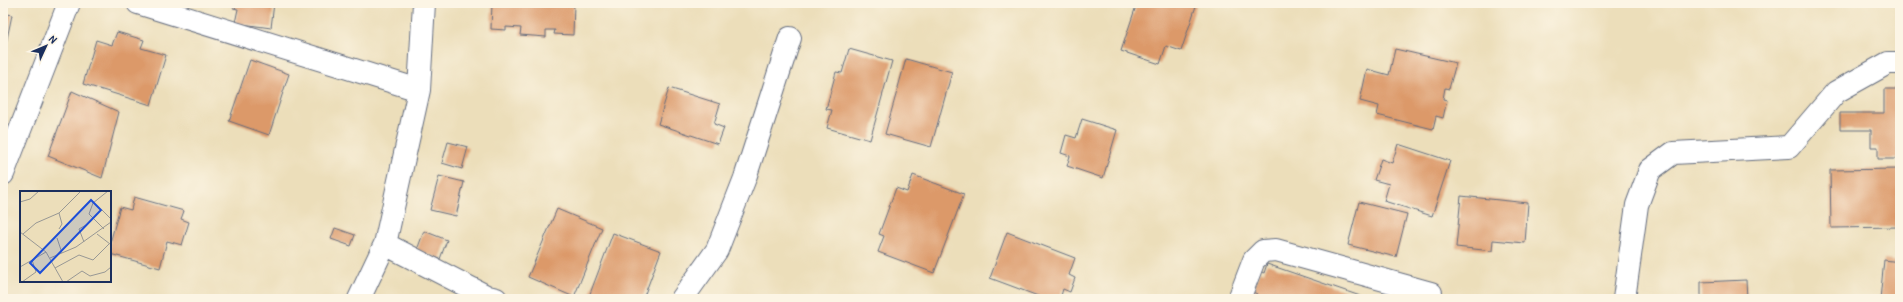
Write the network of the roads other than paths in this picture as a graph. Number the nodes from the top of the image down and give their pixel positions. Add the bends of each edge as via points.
1 (69, 3) edge
2 (138, 3) edge
3 (424, 3) edge
4 (790, 38) dead end
5 (1900, 63) edge
6 (419, 90) junction
7 (3, 174) edge
8 (385, 244) junction
9 (1431, 293) dead end
10 (359, 299) edge
11 (496, 299) edge
12 (682, 299) edge
13 (1239, 299) edge
14 (1624, 299) edge

1 - 7 street
2 - 6 street
3 - 6 street
4 - 12 street via 745,178 718,250
5 - 14 street via 1888,63 1836,92 1789,147 1673,153 1650,170 1637,205
6 - 8 street
8 - 10 street
8 - 11 street
9 - 13 street via 1276,250 1263,252 1254,260

